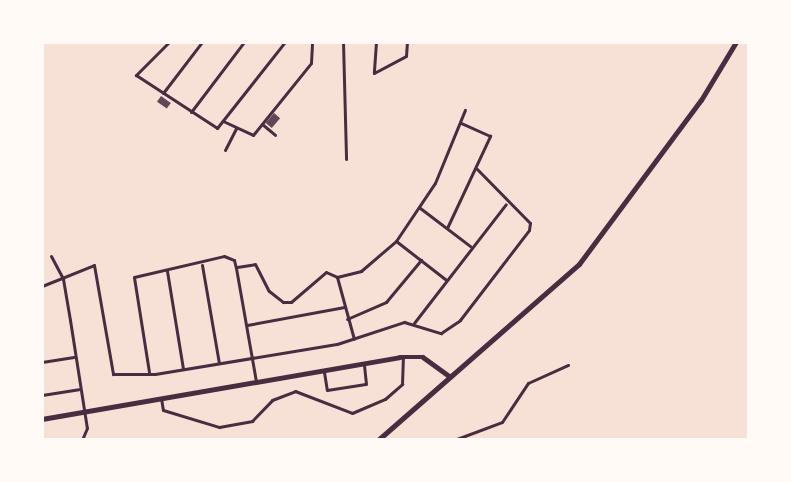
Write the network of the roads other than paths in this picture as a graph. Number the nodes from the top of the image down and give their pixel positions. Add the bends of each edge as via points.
1 (169, 42) edge
2 (202, 42) edge
3 (244, 42) edge
4 (285, 42) edge
5 (312, 42) edge
6 (343, 42) edge
7 (376, 42) edge
8 (407, 42) edge
9 (736, 42) edge
10 (163, 93) junction
11 (465, 110) dead end
12 (191, 112) junction
13 (223, 121) junction
14 (460, 123) junction
15 (262, 124) junction
16 (236, 129) junction
17 (275, 135) dead end
18 (225, 150) dead end
19 (346, 159) dead end
20 (477, 169) junction
21 (506, 204) junction
22 (420, 208) junction
23 (447, 228) junction
24 (396, 241) junction
25 (470, 246) junction
26 (51, 256) dead end
27 (421, 260) junction
28 (202, 265) junction
29 (237, 268) junction
30 (167, 271) junction
31 (337, 277) junction
32 (63, 279) junction
33 (445, 279) junction
34 (42, 286) edge
35 (344, 307) junction
36 (347, 319) junction
37 (414, 323) junction
38 (247, 325) junction
39 (354, 339) junction
40 (74, 357) junction
41 (252, 357) junction
42 (403, 357) junction
43 (42, 362) edge
44 (219, 363) junction
45 (364, 364) junction
46 (568, 365) dead end
47 (183, 369) junction
48 (149, 372) junction
49 (324, 372) junction
50 (448, 376) junction
51 (256, 382) junction
52 (80, 389) junction
53 (42, 396) edge
54 (161, 398) junction
55 (86, 412) junction
56 (42, 419) edge
57 (82, 440) edge
58 (378, 440) edge
59 (454, 440) edge

1 - 10 street via 136,75
2 - 10 street
3 - 12 street
4 - 13 street
5 - 15 street via 311,63
6 - 19 street
7 - 8 street via 374,73 406,56
9 - 50 main road via 701,100 579,264
10 - 12 street
11 - 14 street
12 - 13 street via 217,128
13 - 16 street
14 - 20 street via 489,136
14 - 22 street
15 - 16 street via 253,135
15 - 17 street
16 - 18 street
20 - 21 street
20 - 23 street
21 - 25 street
21 - 37 street via 530,223 529,230 460,320 441,333
22 - 23 street
22 - 24 street
23 - 25 street
24 - 27 street
24 - 31 street via 361,271
25 - 33 street
26 - 32 street
27 - 33 street
27 - 36 street via 386,302
28 - 29 street via 224,256 234,260
28 - 30 street
28 - 44 street
29 - 31 street via 255,264 269,291 283,302 291,302 326,272
29 - 38 street
30 - 47 street
30 - 48 street via 135,277
31 - 35 street
32 - 34 street
32 - 40 street
32 - 48 street via 94,266 113,374
33 - 37 street
35 - 36 street
35 - 38 street
36 - 39 street
37 - 39 street
38 - 41 street
39 - 41 street
40 - 43 street
40 - 52 street
41 - 44 street
41 - 51 street
42 - 45 street
42 - 50 street via 423,357
42 - 54 street via 402,384 385,399 352,413 295,391 272,400 252,421 219,427 163,410
44 - 47 street
45 - 49 street
45 - 49 street via 366,384 327,390
46 - 59 street via 528,383 502,422
47 - 48 street
49 - 51 street
50 - 58 main road
51 - 54 street
52 - 53 street
52 - 55 street
54 - 55 street
55 - 56 street
55 - 57 street

